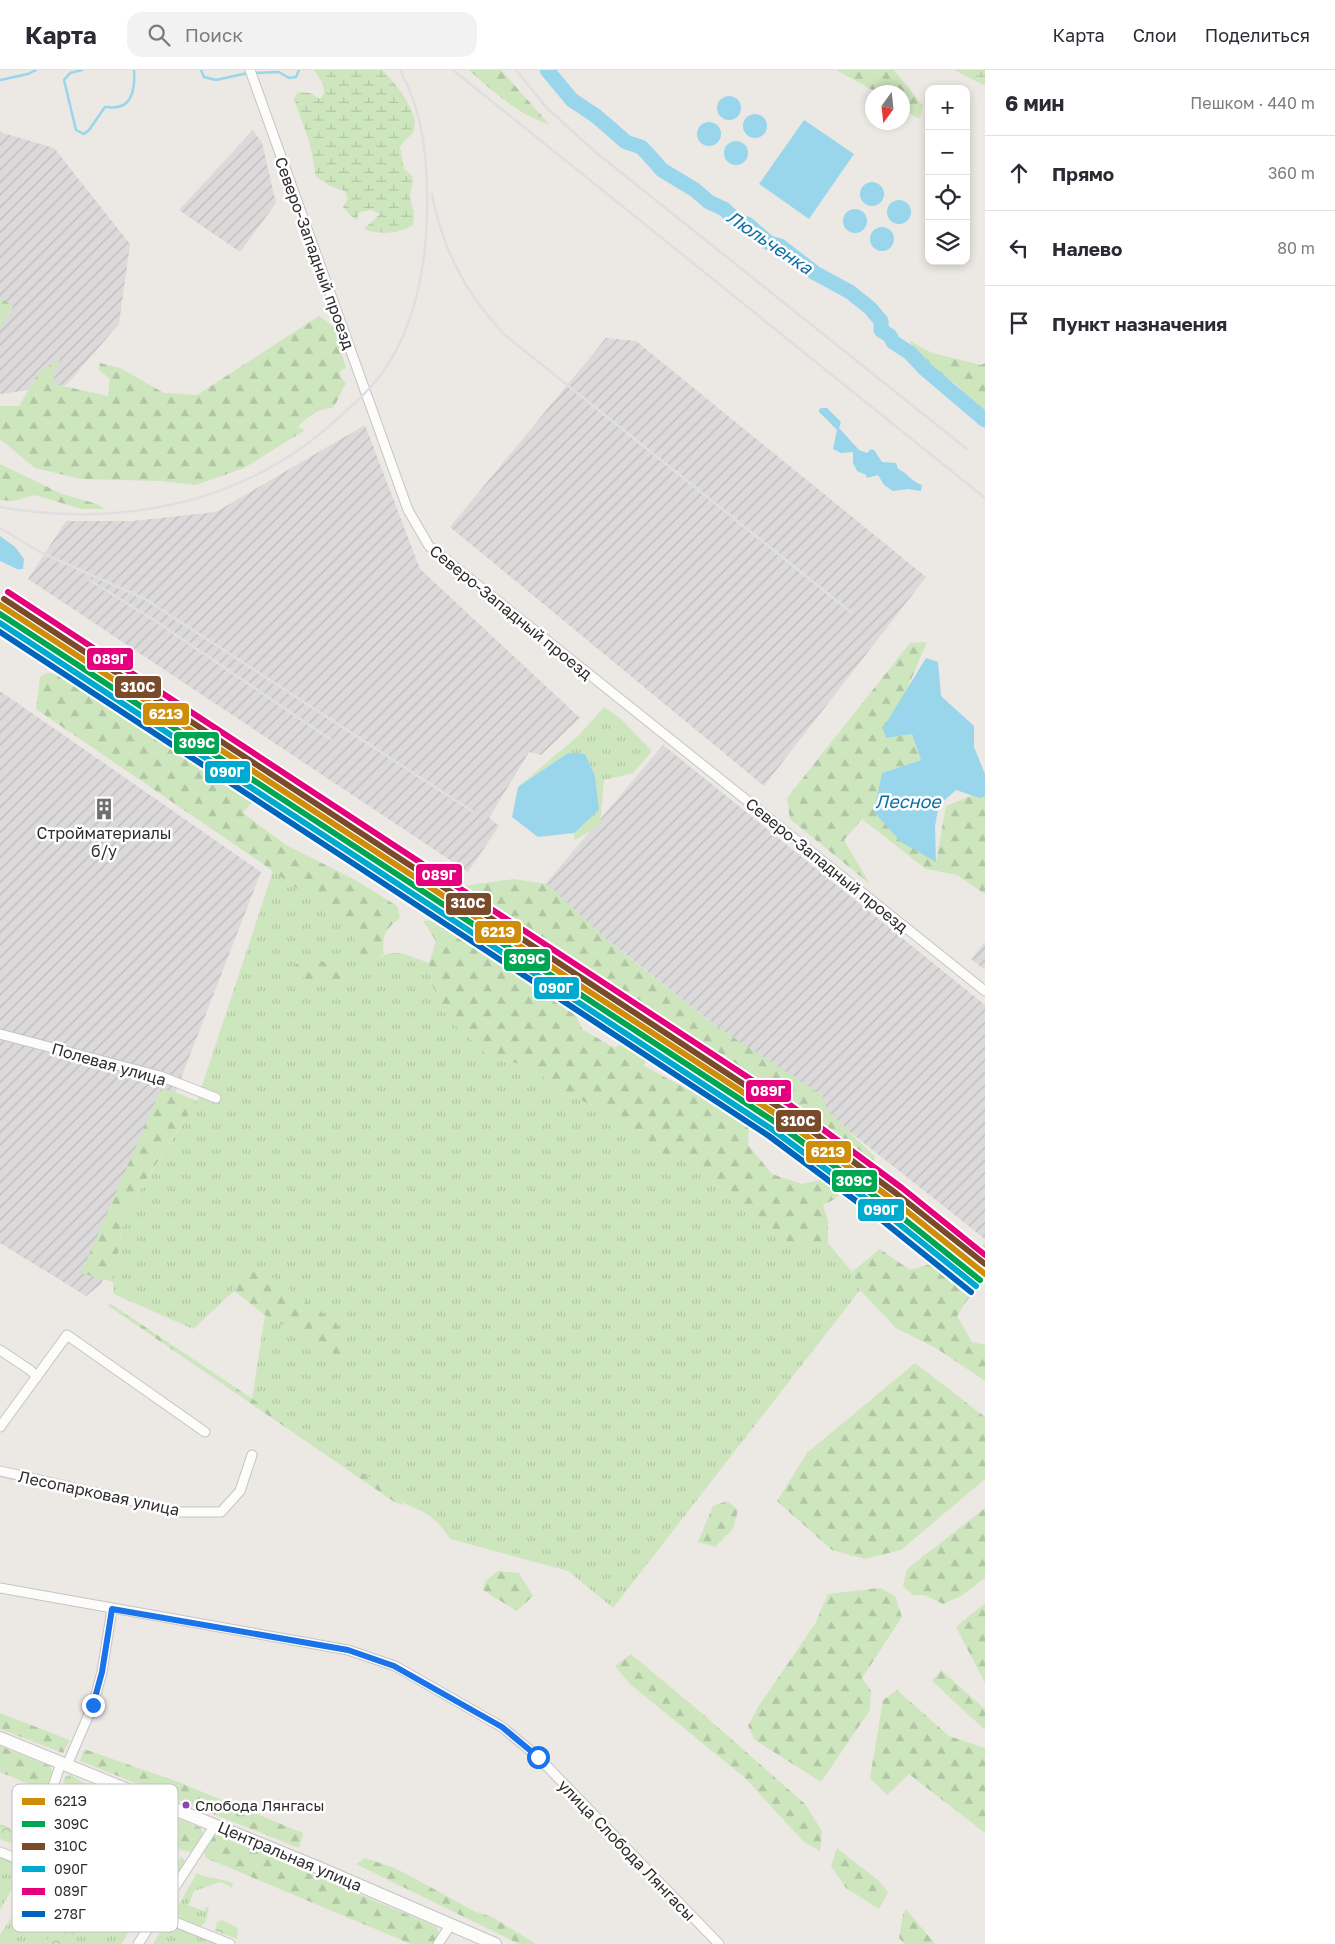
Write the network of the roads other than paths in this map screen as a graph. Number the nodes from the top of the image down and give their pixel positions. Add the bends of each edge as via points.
1 (251, 74) edge
2 (985, 991) edge
3 (0, 1034) edge
4 (216, 1098) dead end
5 (0, 1350) edge
6 (37, 1377) junction
7 (0, 1427) edge
8 (205, 1432) dead end
9 (252, 1455) dead end
10 (0, 1471) edge
11 (0, 1588) edge
12 (112, 1609) junction
13 (0, 1738) edge
14 (64, 1764) junction
15 (55, 1784) edge
16 (114, 1784) edge
17 (178, 1810) edge
18 (215, 1825) junction
19 (0, 1852) edge
20 (12, 1857) edge
21 (178, 1882) edge
22 (178, 1923) edge
23 (451, 1924) junction
24 (146, 1932) edge
25 (138, 1944) edge
26 (230, 1944) edge
27 (438, 1944) edge
28 (494, 1944) edge
29 (719, 1944) edge

1 - 2 street, Северо-Западный проезд via 408,510 429,546
3 - 4 street, Полевая улица via 160,1076
5 - 6 street
6 - 7 street
6 - 8 street via 67,1335
9 - 10 street, Лесопарковая улица via 240,1491 221,1512 181,1512
11 - 12 street, улица Слобода Лянгасы
12 - 14 street via 93,1705
12 - 29 street, улица Слобода Лянгасы via 348,1650 394,1666 502,1727 544,1764
13 - 14 street, Центральная улица
14 - 15 street
14 - 16 street, Центральная улица
17 - 18 street, Центральная улица
18 - 21 street
18 - 23 street, Центральная улица
19 - 20 street
22 - 26 street
23 - 27 street
23 - 28 street, Центральная улица
24 - 25 street

